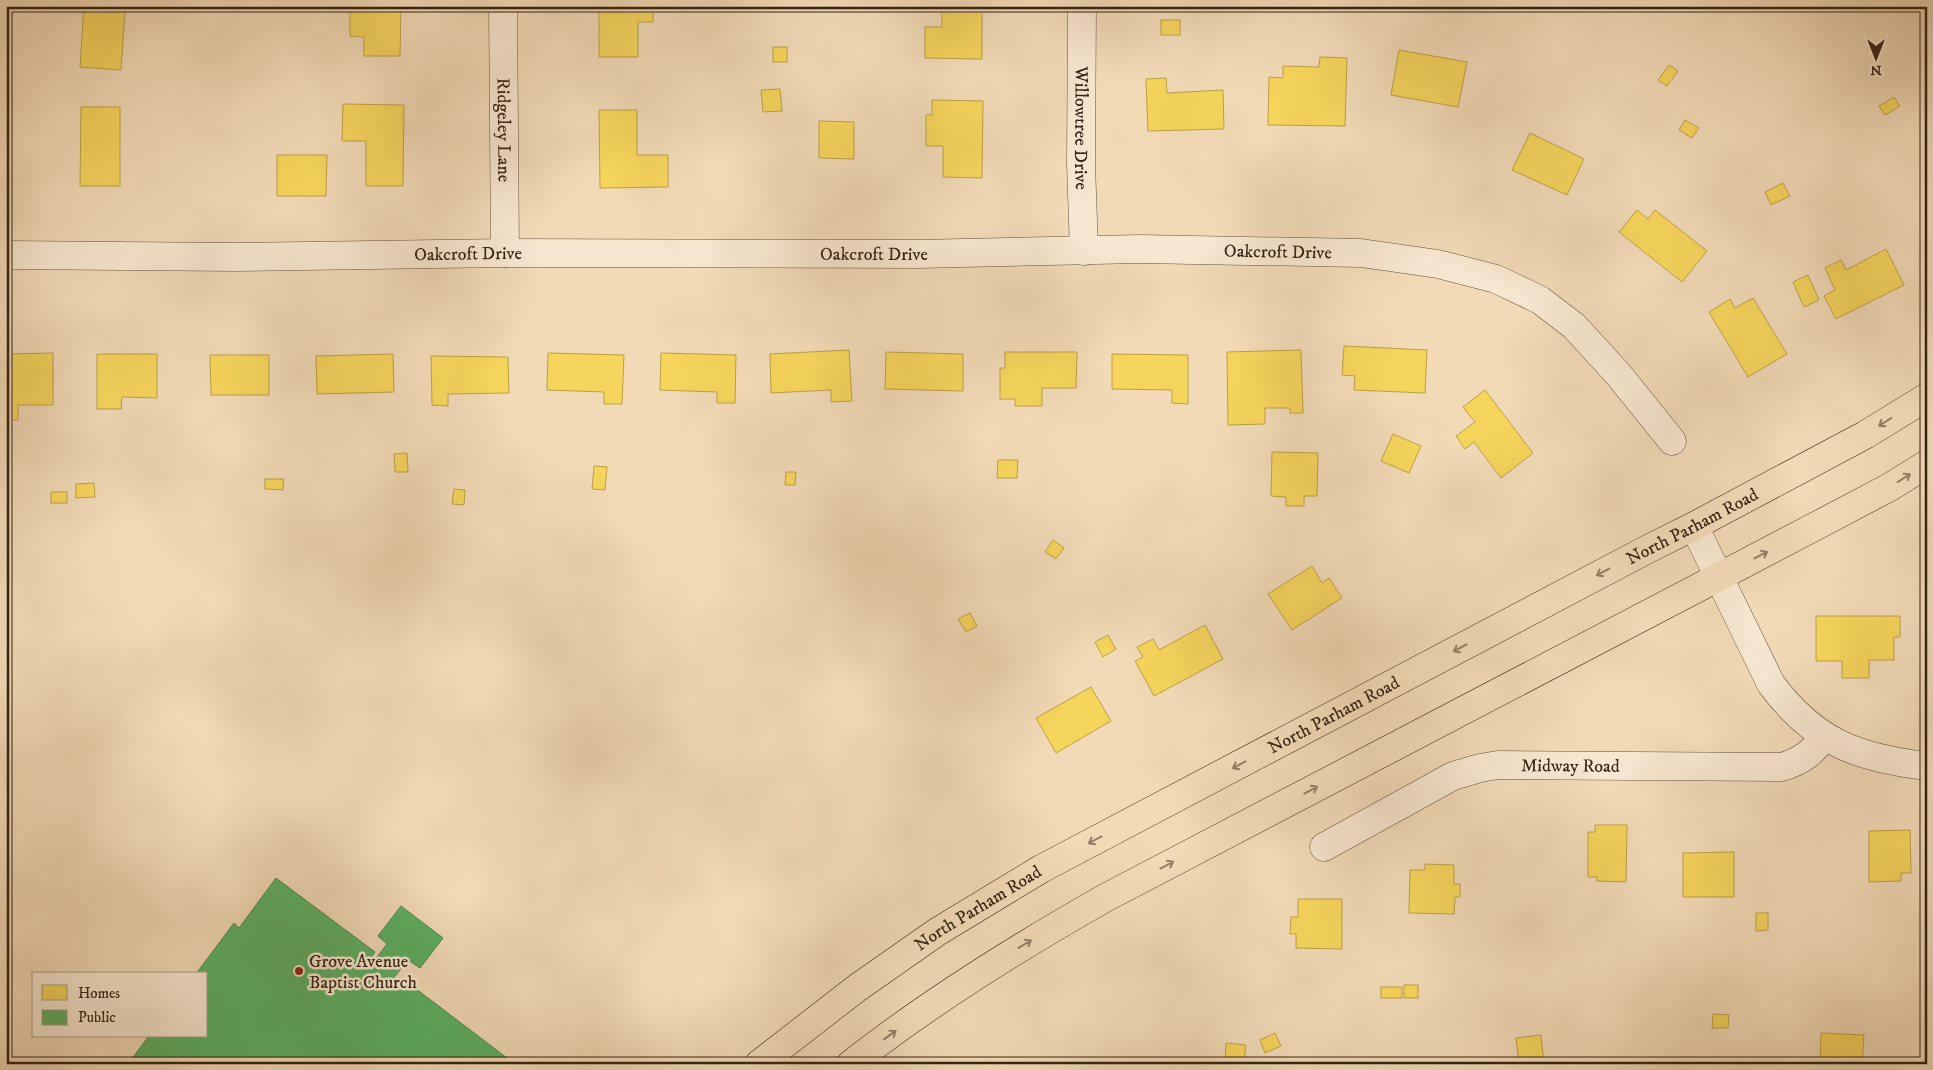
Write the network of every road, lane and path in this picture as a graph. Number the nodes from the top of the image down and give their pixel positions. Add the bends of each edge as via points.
1 (503, 6) edge
2 (1082, 6) edge
3 (1084, 251) junction
4 (505, 253) junction
5 (6, 255) edge
6 (1927, 397) edge
7 (1672, 441) dead end
8 (1927, 464) edge
9 (1694, 526) junction
10 (1718, 577) junction
11 (1824, 736) junction
12 (1927, 766) edge
13 (1324, 847) dead end
14 (759, 1064) edge
15 (851, 1064) edge

1 - 4 street, Ridgeley Lane
2 - 3 street, Willowtree Drive
3 - 4 street, Oakcroft Drive
3 - 7 street, Oakcroft Drive via 1361,253 1438,264 1496,279 1540,300 1574,326
4 - 5 street, Oakcroft Drive via 236,257
6 -> 9 highway, North Parham Road via 1865,435
10 -> 8 highway
9 - 10 street
9 -> 14 highway, North Parham Road via 1041,869 937,932 857,988
10 - 11 street via 1772,684 1787,705
15 -> 10 highway via 1001,958 1105,898
11 - 12 street via 1865,755
11 - 13 street, Midway Road via 1800,762 1782,767 1498,765 1480,768 1453,776

